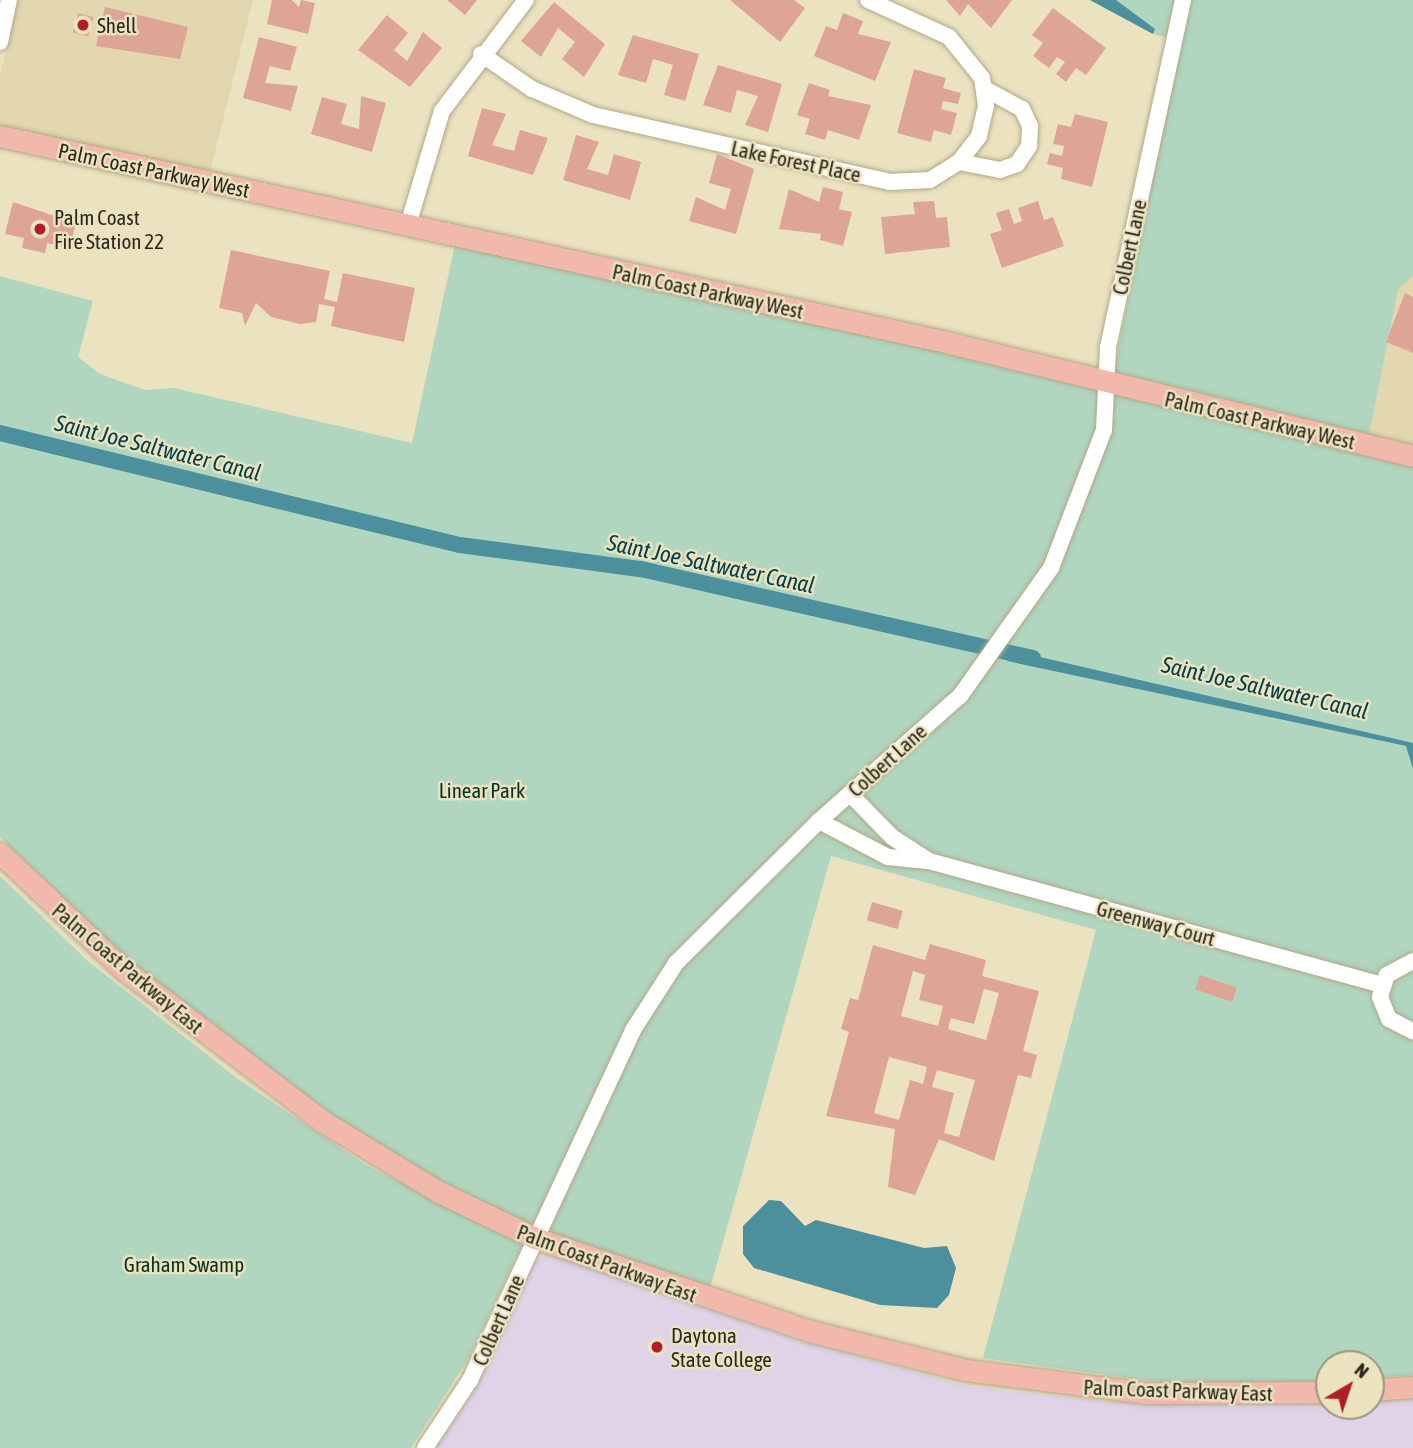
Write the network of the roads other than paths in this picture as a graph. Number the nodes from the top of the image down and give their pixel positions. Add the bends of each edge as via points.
1 (9, 0) edge
2 (526, 0) edge
3 (868, 0) edge
4 (1183, 0) edge
5 (0, 42) edge
6 (481, 54) junction
7 (985, 89) junction
8 (0, 136) edge
9 (959, 162) junction
10 (408, 225) junction
11 (1108, 384) junction
12 (1413, 456) edge
13 (849, 794) junction
14 (819, 821) junction
15 (0, 853) edge
16 (929, 861) junction
17 (1413, 961) edge
18 (1382, 985) junction
19 (1413, 1031) edge
20 (535, 1238) junction
21 (1413, 1387) edge
22 (1385, 1389) edge
23 (1315, 1392) edge
24 (425, 1448) edge

1 - 5 street
2 - 6 street
3 - 7 street via 959,45
4 - 11 street, Colbert Lane via 1108,347
6 - 9 street, Lake Forest Place via 557,102 642,128 890,182 930,180
6 - 10 street via 431,137
7 - 9 street, Lake Forest Place via 982,128
7 - 9 street via 1022,109 1029,146 1017,164 1000,170
8 - 10 main road, Palm Coast Parkway West
10 - 11 main road, Palm Coast Parkway West via 946,342
11 - 12 main road, Palm Coast Parkway West
11 - 13 street, Colbert Lane via 1104,430 1087,484 1034,596 956,701
13 - 14 street, Colbert Lane
13 - 16 street via 892,837
14 - 16 street via 888,857
14 - 20 street, Colbert Lane via 709,928 654,993
15 - 20 main road, Palm Coast Parkway East via 122,968 323,1121 439,1192
16 - 18 street, Greenway Court
17 - 18 street via 1395,967
18 - 19 street via 1389,1019
20 - 23 main road, Palm Coast Parkway East via 810,1331 965,1370 1147,1394
20 - 24 street, Colbert Lane via 470,1380
21 - 22 main road

